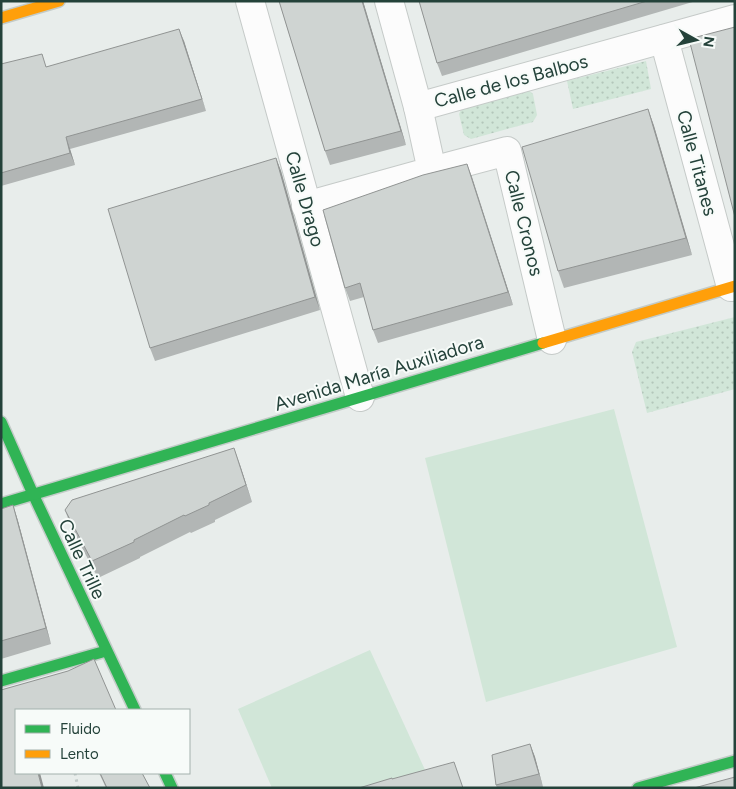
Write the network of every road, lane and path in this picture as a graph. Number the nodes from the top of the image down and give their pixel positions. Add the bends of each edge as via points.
1 (58, 1) edge
2 (250, 1) edge
3 (389, 1) edge
4 (5, 12) edge
5 (735, 19) edge
6 (664, 39) junction
7 (418, 107) junction
8 (432, 171) junction
9 (306, 206) junction
10 (733, 286) edge
11 (552, 340) junction
12 (360, 397) junction
13 (1, 422) edge
14 (33, 494) junction
15 (1, 504) edge
16 (106, 651) junction
17 (1, 681) edge
18 (135, 709) edge
19 (735, 762) edge
20 (75, 774) edge
21 (165, 774) edge
22 (78, 788) edge
23 (172, 788) edge
24 (638, 788) edge

1 - 4 street
2 - 9 street, Calle Drago
3 - 7 street
5 - 6 street, Calle de los Balbos
6 - 7 street, Calle de los Balbos
6 - 10 street, Calle Titanes
7 - 8 street, Calle de los Balbos
8 - 9 street
8 - 11 street, Calle Cronos via 507,151
9 - 12 street, Calle Drago
10 - 11 street, Avenida María Auxiliadora
11 - 12 street, Avenida María Auxiliadora
12 - 14 street, Avenida María Auxiliadora
13 - 14 street, Calle Trille
14 - 15 street, Avenida María Auxiliadora
14 - 16 street, Calle Trille
16 - 17 street
16 - 18 street, Calle Trille
19 - 24 street
20 - 22 path
21 - 23 street

